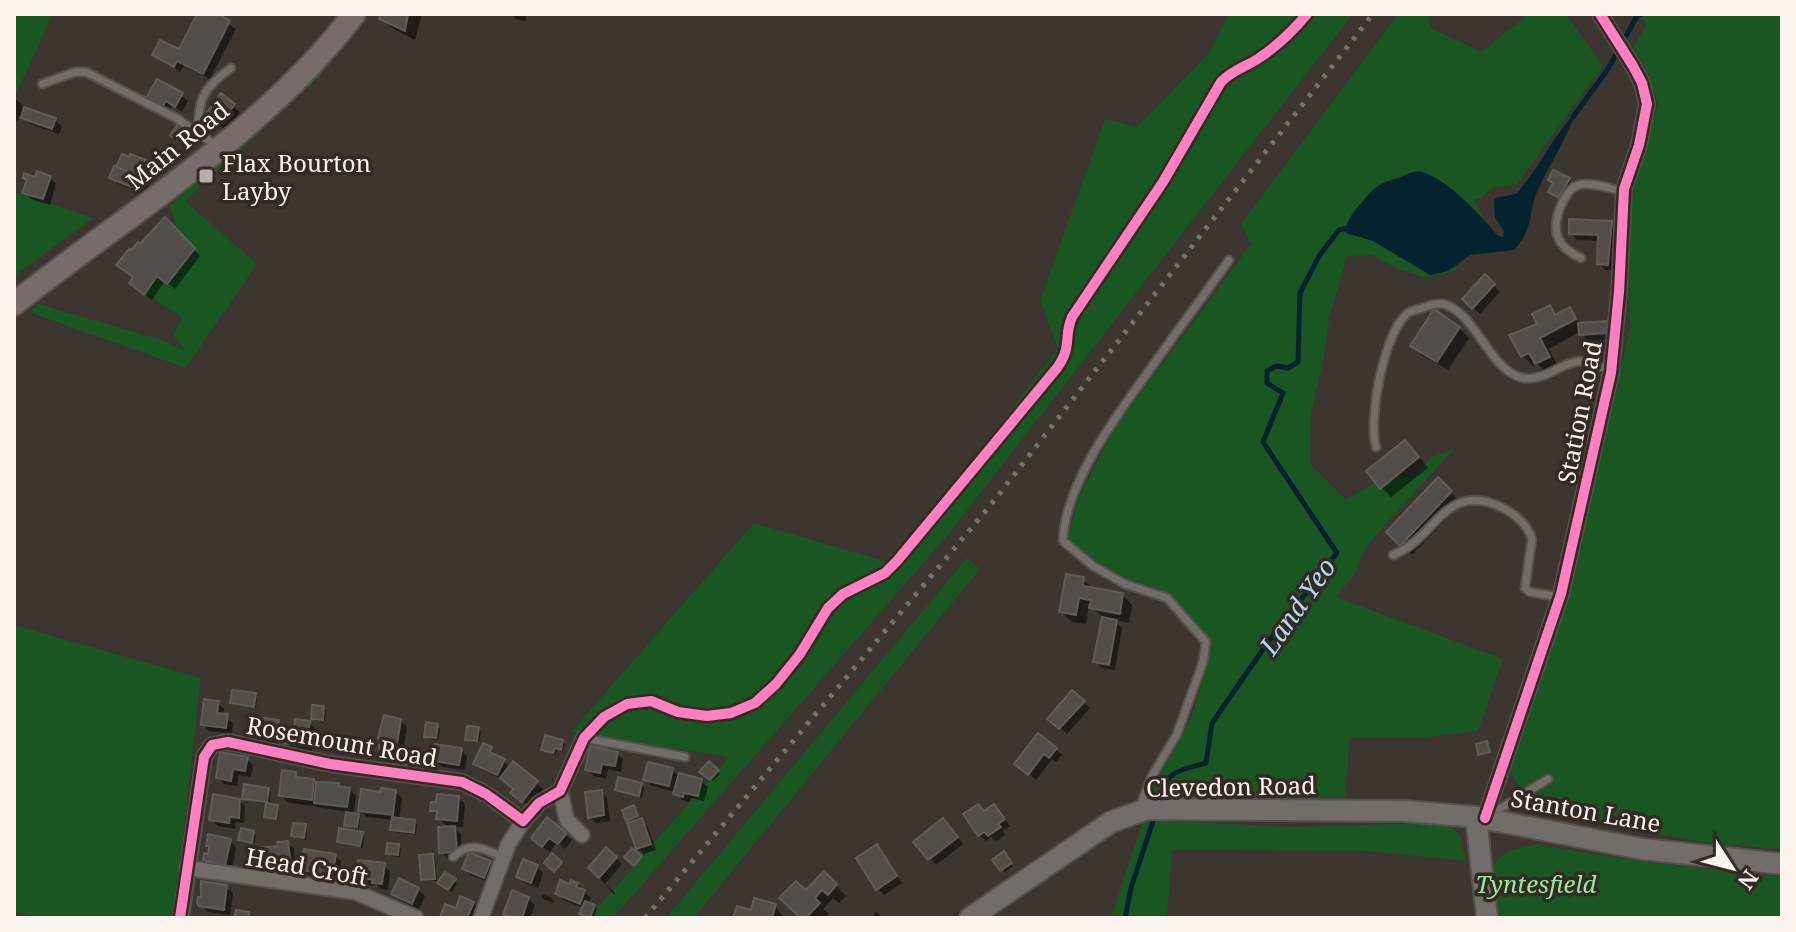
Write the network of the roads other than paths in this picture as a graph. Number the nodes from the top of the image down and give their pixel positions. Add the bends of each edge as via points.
1 (354, 14) edge
2 (1600, 14) edge
3 (231, 68) dead end
4 (42, 84) dead end
5 (198, 133) junction
6 (219, 148) junction
7 (1624, 192) junction
8 (1581, 258) dead end
9 (1229, 260) dead end
10 (15, 301) edge
11 (1611, 370) junction
12 (1376, 447) dead end
13 (1393, 555) dead end
14 (1559, 597) junction
15 (584, 738) joint
16 (685, 757) dead end
17 (1548, 779) dead end
18 (560, 791) junction
19 (1150, 810) junction
20 (1480, 818) junction
21 (523, 821) junction
22 (582, 835) dead end
23 (453, 857) dead end
24 (504, 857) junction
25 (1782, 864) edge
26 (187, 868) junction
27 (181, 918) edge
28 (416, 918) edge
29 (481, 918) edge
30 (970, 918) edge
31 (1487, 918) edge

1 - 6 main road, Main Road via 290,86
2 - 7 street, Station Road via 1642,83 1647,104
3 - 5 lane via 214,80 200,101
4 - 5 lane via 86,72
5 - 6 lane
6 - 10 main road, Main Road
7 - 8 lane via 1572,188 1554,227 1563,247
7 - 11 street, Station Road
9 - 19 lane via 1111,424 1071,497 1064,526 1063,541 1093,566 1167,598 1206,642 1177,734 1152,776
11 - 12 lane via 1580,361 1541,377 1523,378 1507,370 1454,309 1441,303 1428,306 1408,313 1388,348 1375,398
11 - 14 street, Station Road
13 - 14 lane via 1455,504 1494,504 1530,532 1525,588
14 - 20 street, Station Road
15 - 16 lane
15 - 18 street
17 - 20 lane
18 - 21 street
18 - 22 street via 567,820
19 - 20 main road, Clevedon Road via 1405,811
19 - 30 main road, Clevedon Road via 1111,822
20 - 25 main road, Stanton Lane via 1642,849
20 - 31 main road
21 - 24 street
21 - 26 street, Rosemount Road via 462,782 330,764 228,742 212,745 204,757
23 - 24 lane via 475,846
24 - 29 street
26 - 27 street, Rosemount Road
26 - 28 street, Head Croft via 355,892

